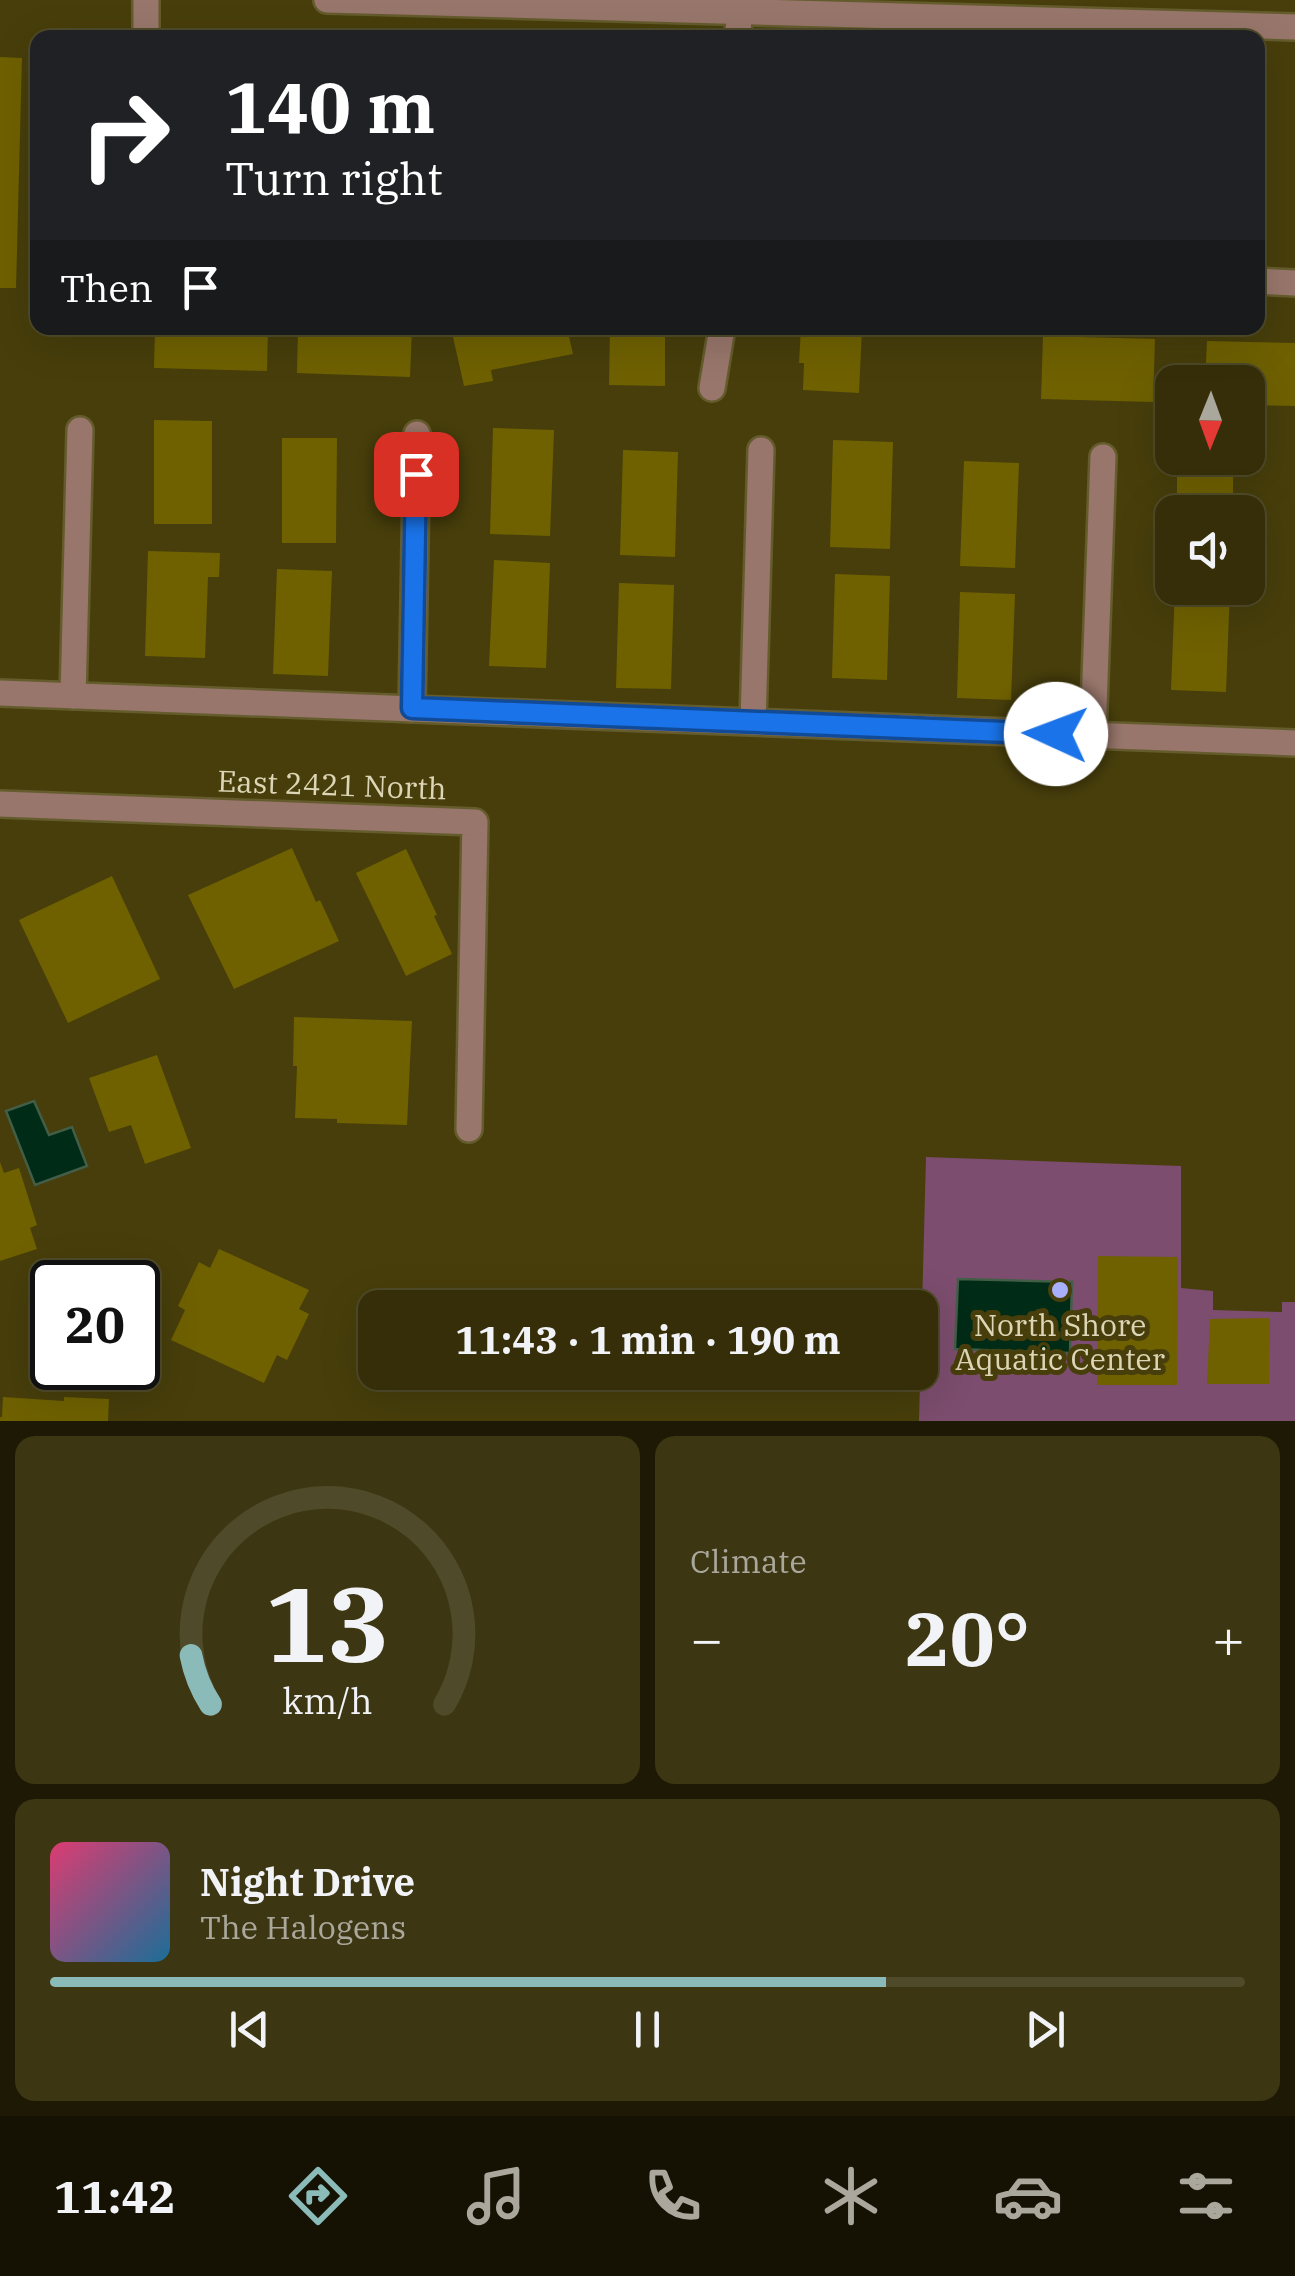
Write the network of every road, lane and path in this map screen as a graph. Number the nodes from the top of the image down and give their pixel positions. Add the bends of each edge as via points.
1 (146, 0) edge
2 (327, 0) edge
3 (739, 10) junction
4 (1295, 26) edge
5 (146, 30) edge
6 (738, 30) edge
7 (1265, 281) edge
8 (1295, 283) edge
9 (721, 335) edge
10 (712, 388) dead end
11 (80, 430) dead end
12 (417, 434) dead end
13 (761, 450) dead end
14 (1103, 457) dead end
15 (0, 693) edge
16 (72, 696) junction
17 (412, 708) junction
18 (753, 722) junction
19 (1094, 735) junction
20 (1295, 743) edge
21 (0, 804) edge
22 (470, 1129) dead end

1 - 5 street
2 - 3 street
3 - 4 street
3 - 6 street
7 - 8 street
9 - 10 street
11 - 16 street
12 - 17 street
13 - 18 street
14 - 19 street
15 - 16 street
16 - 17 street
17 - 18 street
18 - 19 street
19 - 20 street
21 - 22 street, East 2421 North via 475,822

